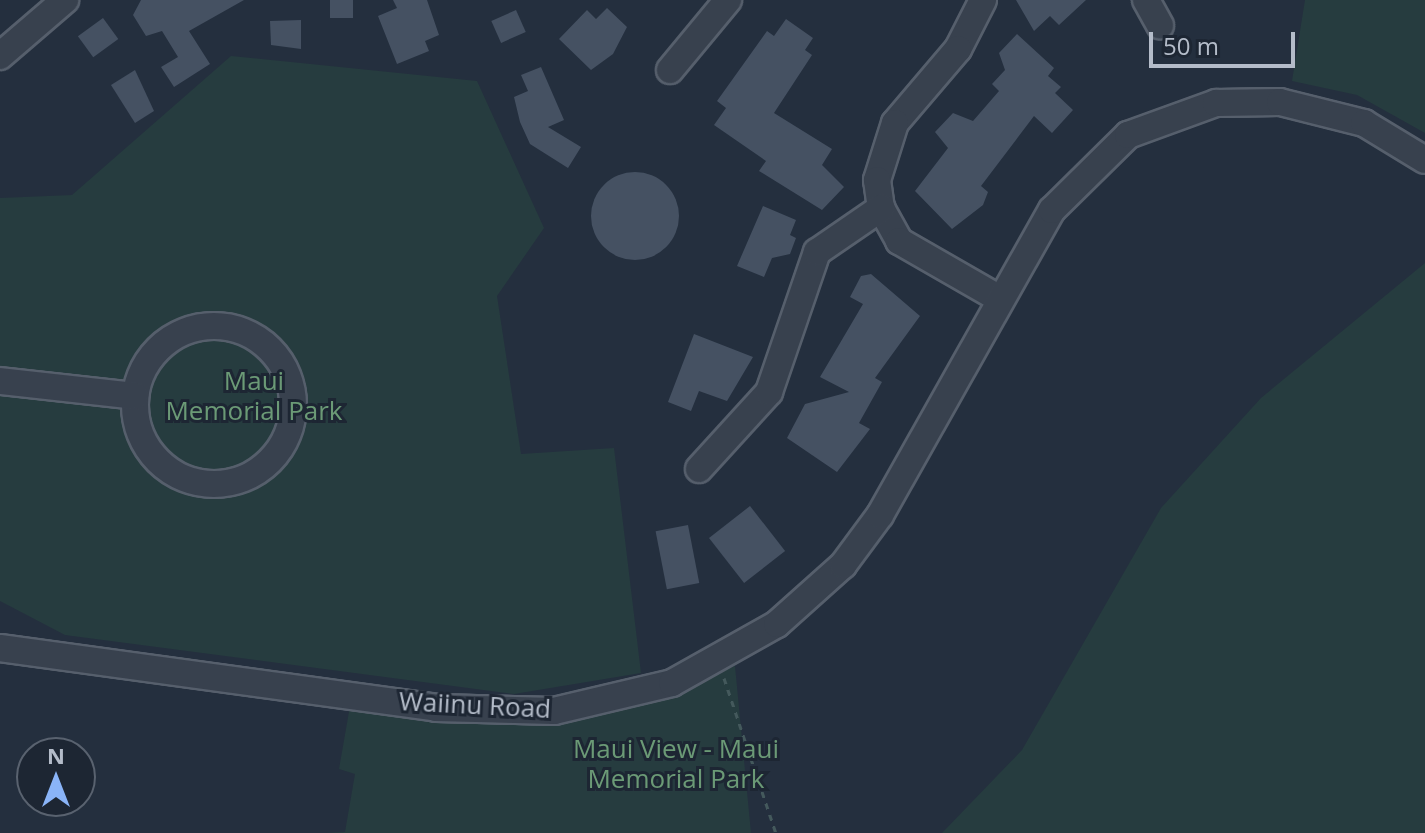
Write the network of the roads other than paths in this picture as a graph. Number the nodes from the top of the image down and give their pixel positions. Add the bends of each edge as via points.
1 (65, 0) edge
2 (728, 0) edge
3 (983, 0) edge
4 (1146, 0) edge
5 (1160, 25) dead end
6 (0, 56) edge
7 (670, 70) dead end
8 (1425, 160) edge
9 (881, 208) junction
10 (998, 298) junction
11 (0, 381) edge
12 (135, 396) junction
13 (699, 469) dead end
14 (0, 648) edge

1 - 6 street
2 - 7 street
3 - 9 street via 958,49 895,123 881,151
4 - 5 street
8 - 10 street, Waiinu Road via 1364,123 1280,102 1216,103 1169,115 1097,159 1052,210
9 - 10 street via 899,241
9 - 13 street via 817,252 769,392
10 - 14 street, Waiinu Road via 880,515 843,565 777,624 717,661 621,700 554,711 436,708
11 - 12 street
12 - 12 street via 138,427 152,454 176,474 206,484 237,481 264,467 284,443 294,413 291,382 277,355 253,335 223,326 192,328 164,343 144,367

